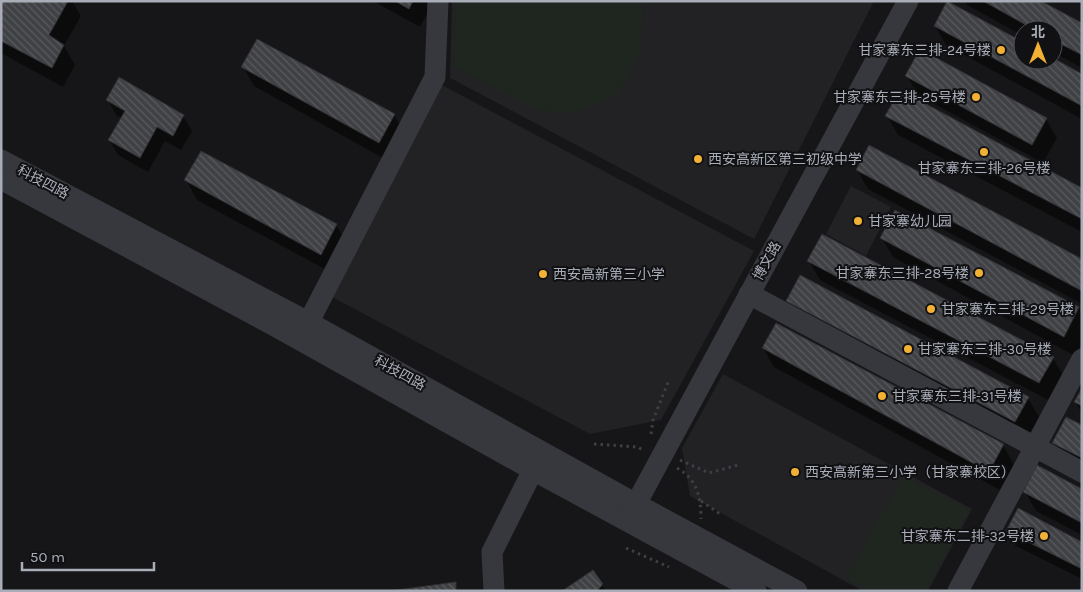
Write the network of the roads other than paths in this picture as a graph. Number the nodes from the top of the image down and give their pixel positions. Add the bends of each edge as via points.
1 (438, 1) edge
2 (908, 1) edge
3 (1, 160) edge
4 (1, 179) edge
5 (749, 294) junction
6 (304, 331) junction
7 (1082, 359) edge
8 (1036, 446) junction
9 (533, 470) junction
10 (1082, 472) edge
11 (631, 512) junction
12 (494, 591) edge
13 (756, 591) edge
14 (797, 591) edge
15 (958, 591) edge

1 - 6 street via 435,77
2 - 5 street, 博文路
3 - 6 street, 科技四路
4 - 6 street, 科技四路
5 - 8 street
5 - 11 street, 博文路
6 - 9 street, 科技四路
6 - 11 street, 科技四路
7 - 8 street
8 - 10 street
8 - 15 street
9 - 11 street, 科技四路
9 - 12 street via 492,552
11 - 13 street, 科技四路
11 - 14 street, 科技四路

